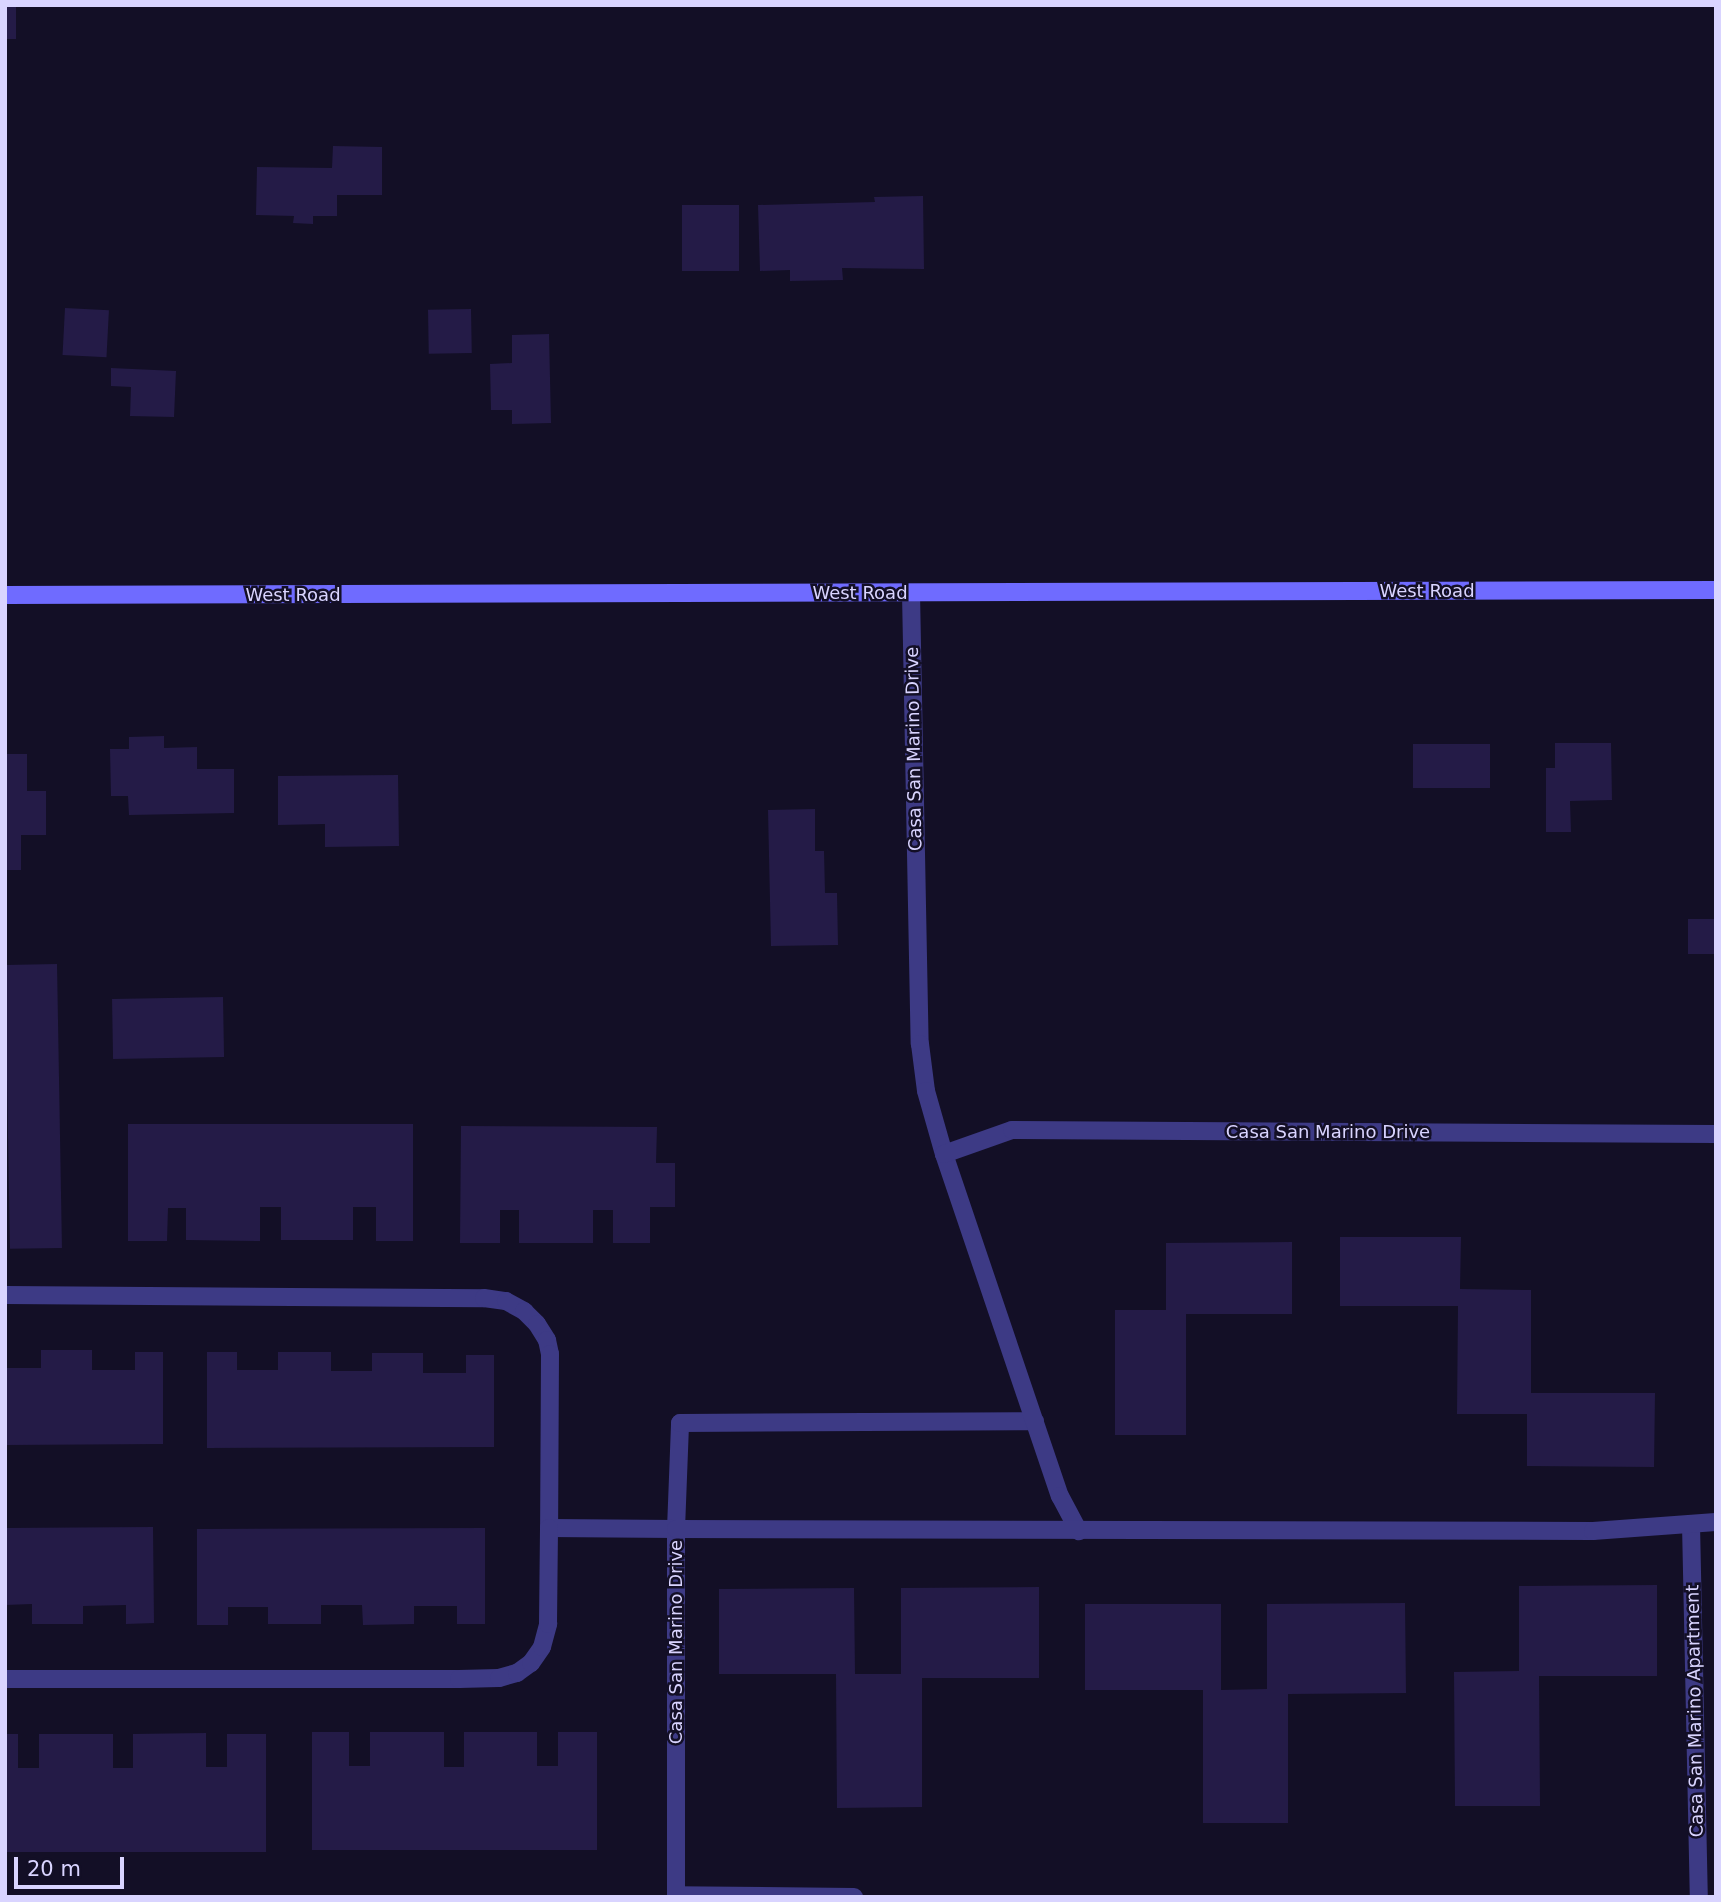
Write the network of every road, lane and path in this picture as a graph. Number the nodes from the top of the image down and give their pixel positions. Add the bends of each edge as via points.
1 (1716, 590) edge
2 (911, 593) junction
3 (5, 595) edge
4 (1716, 1134) edge
5 (944, 1154) junction
6 (5, 1295) edge
7 (1035, 1421) junction
8 (1716, 1522) edge
9 (1691, 1524) junction
10 (549, 1528) junction
11 (676, 1529) junction
12 (1079, 1531) junction
13 (5, 1679) edge
14 (854, 1897) edge
15 (1699, 1897) edge

1 - 2 street, West Road
2 - 3 street, West Road
2 - 5 street, Casa San Marino Drive via 920,1044 926,1091
4 - 5 street, Casa San Marino Drive via 1012,1130
5 - 7 street, Casa San Marino Drive
6 - 10 street via 470,1297 506,1301 537,1324 549,1347
7 - 11 street via 680,1423
7 - 12 street, Casa San Marino Drive via 1060,1496
8 - 9 street, Casa San Marino Drive
9 - 12 street, Casa San Marino Drive via 1593,1531
9 - 15 street, Casa San Marino Apartment
10 - 11 street
10 - 13 street via 548,1624 542,1647 531,1663 499,1678
11 - 12 street, Casa San Marino Drive
11 - 14 street, Casa San Marino Drive via 676,1895

